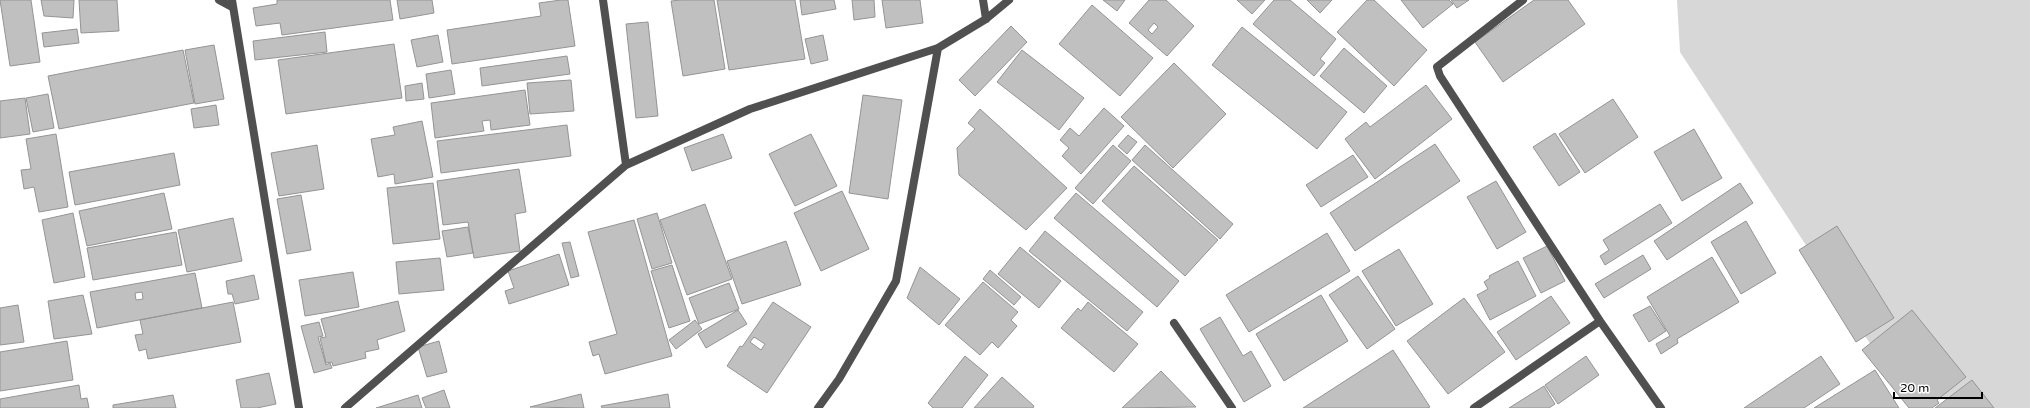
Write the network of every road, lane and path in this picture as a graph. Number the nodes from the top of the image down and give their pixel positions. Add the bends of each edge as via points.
1 (220, 0) edge
2 (603, 0) edge
3 (983, 0) edge
4 (1009, 0) edge
5 (1523, 0) edge
6 (232, 3) edge
7 (986, 19) junction
8 (938, 48) junction
9 (626, 165) junction
10 (1600, 321) junction
11 (1174, 323) dead end
12 (299, 408) edge
13 (345, 408) edge
14 (818, 408) edge
15 (1232, 408) edge
16 (1474, 408) edge
17 (1661, 408) edge

1 - 6 street
2 - 9 street
3 - 7 street
4 - 7 street
5 - 10 street via 1437,67 1440,76
6 - 12 street
7 - 8 street
8 - 9 street via 750,109
8 - 14 street via 896,281 840,379
9 - 13 street
10 - 16 street
10 - 17 street
11 - 15 street

